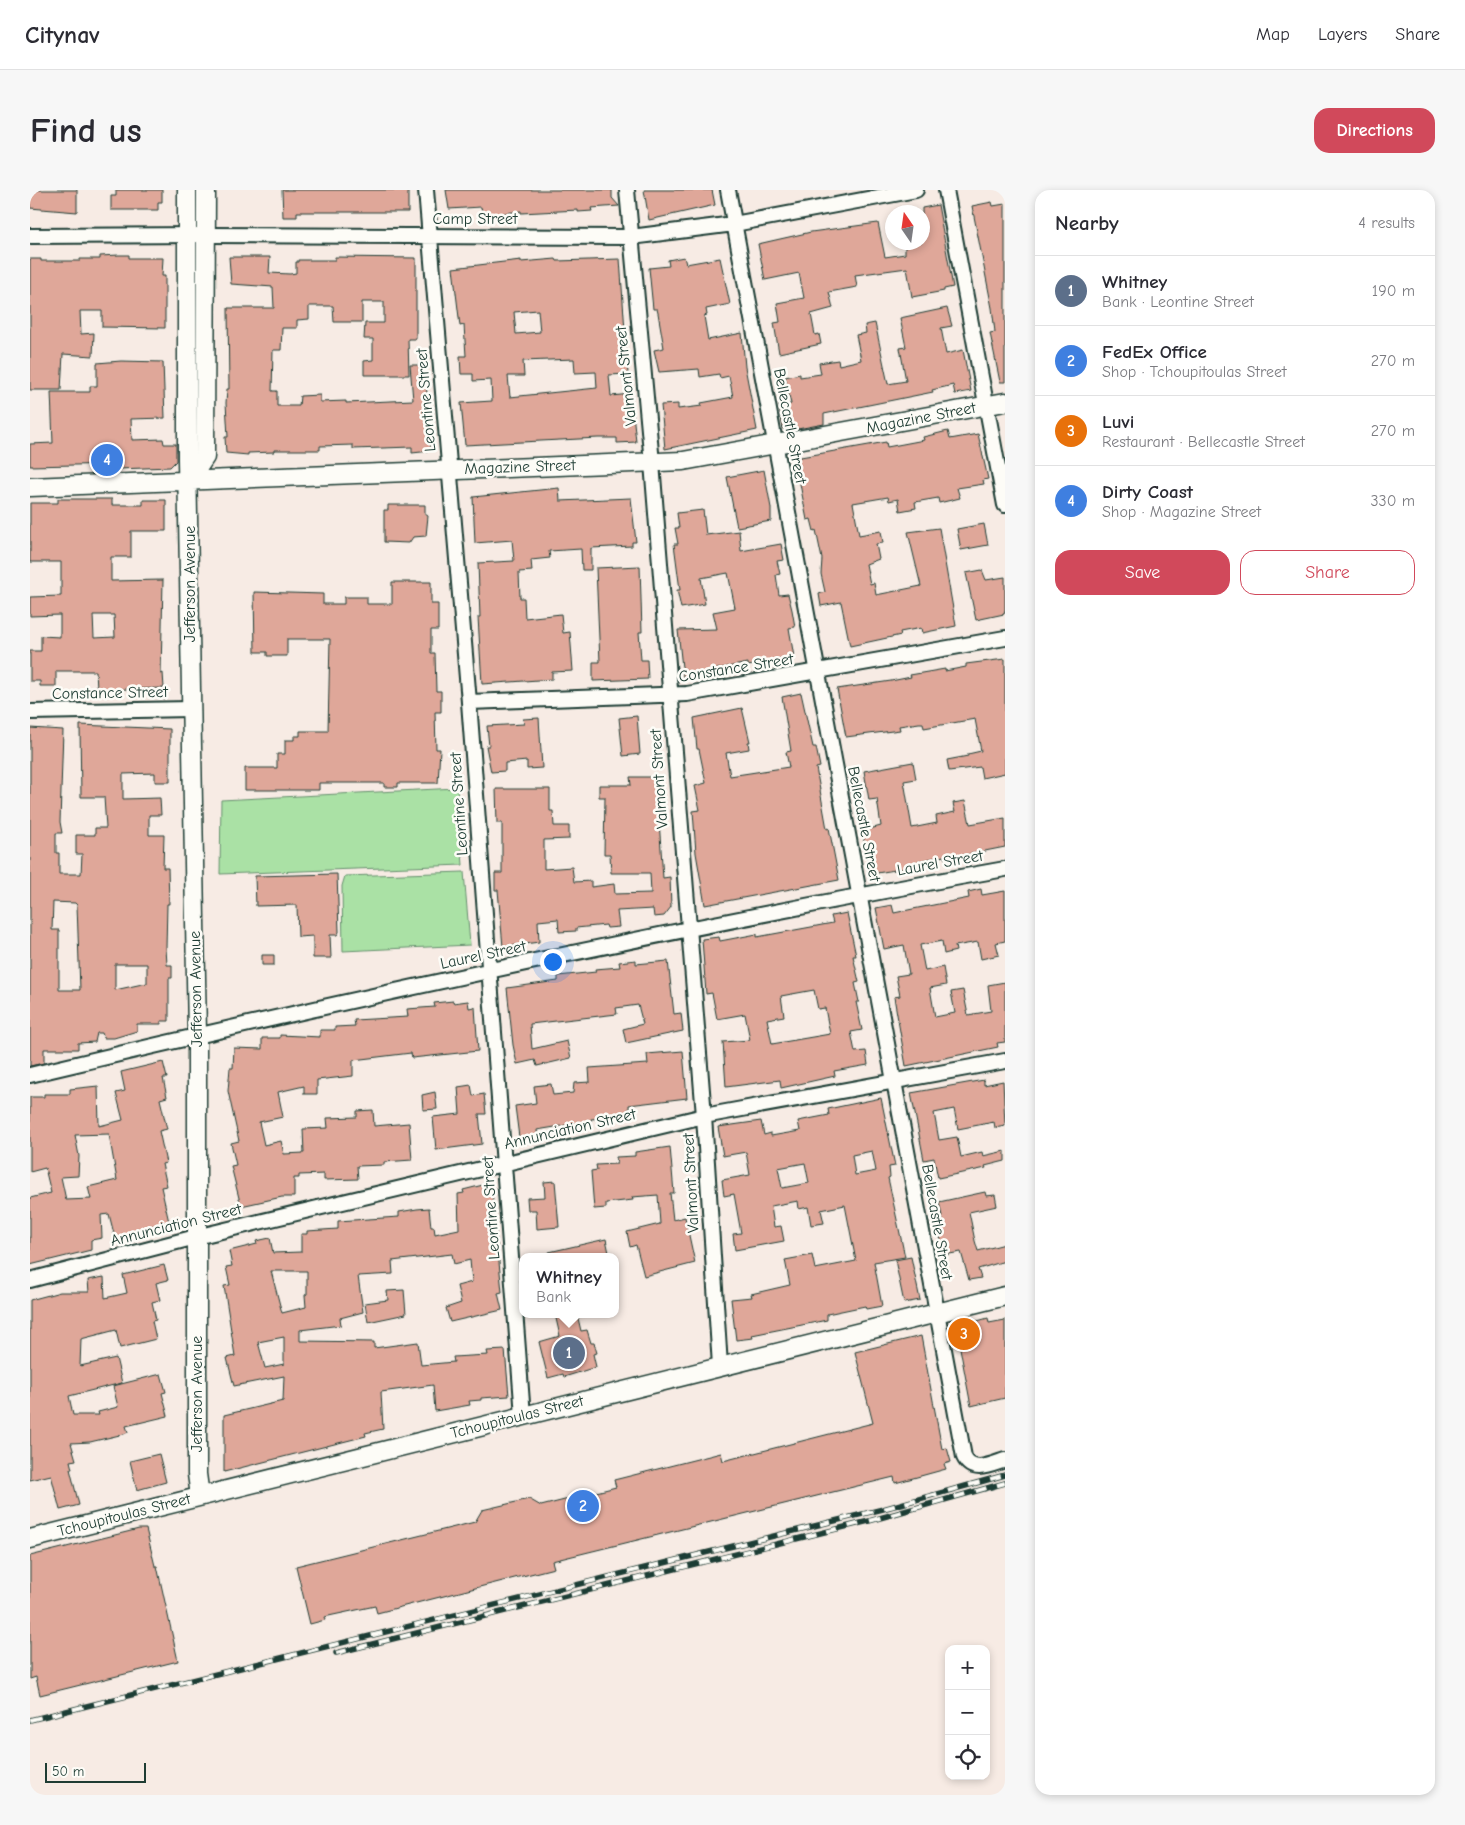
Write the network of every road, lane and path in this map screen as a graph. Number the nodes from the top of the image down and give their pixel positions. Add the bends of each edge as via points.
1 (187, 190) edge
2 (206, 190) edge
3 (426, 190) edge
4 (627, 190) edge
5 (728, 190) edge
6 (916, 190) edge
7 (946, 190) edge
8 (734, 224) junction
9 (187, 235) junction
10 (207, 235) junction
11 (30, 236) edge
12 (430, 236) junction
13 (630, 238) junction
14 (1005, 402) edge
15 (986, 406) junction
16 (776, 446) junction
17 (652, 463) junction
18 (450, 469) junction
19 (189, 481) junction
20 (30, 487) edge
21 (1005, 505) edge
22 (1005, 638) edge
23 (818, 672) junction
24 (670, 696) junction
25 (469, 702) junction
26 (191, 708) junction
27 (30, 712) edge
28 (1005, 869) edge
29 (860, 895) junction
30 (688, 929) junction
31 (489, 971) junction
32 (197, 1035) junction
33 (1005, 1060) edge
34 (30, 1075) edge
35 (893, 1081) junction
36 (704, 1116) junction
37 (505, 1161) junction
38 (196, 1237) junction
39 (30, 1280) edge
40 (1005, 1296) edge
41 (935, 1313) junction
42 (720, 1366) junction
43 (523, 1416) junction
44 (1005, 1460) edge
45 (200, 1496) junction
46 (30, 1539) edge

1 - 9 street, Jefferson Avenue
2 - 10 street
3 - 12 street, Leontine Street
4 - 13 street, Valmont Street
5 - 8 street, Bellecastle Street
6 - 8 street, Camp Street
7 - 15 street
8 - 13 street, Camp Street
8 - 16 street, Bellecastle Street
9 - 10 street, Camp Street
9 - 11 street, Camp Street
9 - 19 street, Jefferson Avenue
10 - 12 street, Camp Street
10 - 19 street via 205,457
12 - 13 street, Camp Street
12 - 18 street, Leontine Street
13 - 17 street, Valmont Street
14 - 15 street, Magazine Street
15 - 16 street, Magazine Street
15 - 21 street
16 - 17 street, Magazine Street
16 - 23 street, Bellecastle Street
17 - 18 street, Magazine Street
17 - 24 street, Valmont Street
18 - 19 street, Magazine Street
18 - 25 street, Leontine Street
19 - 20 street, Magazine Street
19 - 26 street, Jefferson Avenue
22 - 23 street, Constance Street
23 - 24 street, Constance Street
23 - 29 street, Bellecastle Street
24 - 25 street, Constance Street
24 - 30 street, Valmont Street
25 - 31 street, Leontine Street
26 - 27 street, Constance Street
26 - 32 street, Jefferson Avenue
28 - 29 street, Laurel Street
29 - 30 street, Laurel Street
29 - 35 street, Bellecastle Street
30 - 31 street, Laurel Street
30 - 36 street, Valmont Street
31 - 32 street, Laurel Street
31 - 37 street, Leontine Street
32 - 34 street, Laurel Street
32 - 38 street, Jefferson Avenue
33 - 35 street, Annunciation Street
35 - 36 street, Annunciation Street
35 - 41 street, Bellecastle Street
36 - 37 street, Annunciation Street
36 - 42 street, Valmont Street
37 - 38 street, Annunciation Street
37 - 43 street, Leontine Street
38 - 39 street, Annunciation Street
38 - 45 street, Jefferson Avenue via 197,1474
40 - 41 street, Tchoupitoulas Street
41 - 42 street, Tchoupitoulas Street
41 - 44 street, Bellecastle Street via 967,1464 983,1467
42 - 43 street, Tchoupitoulas Street
43 - 45 street, Tchoupitoulas Street
45 - 46 street, Tchoupitoulas Street

